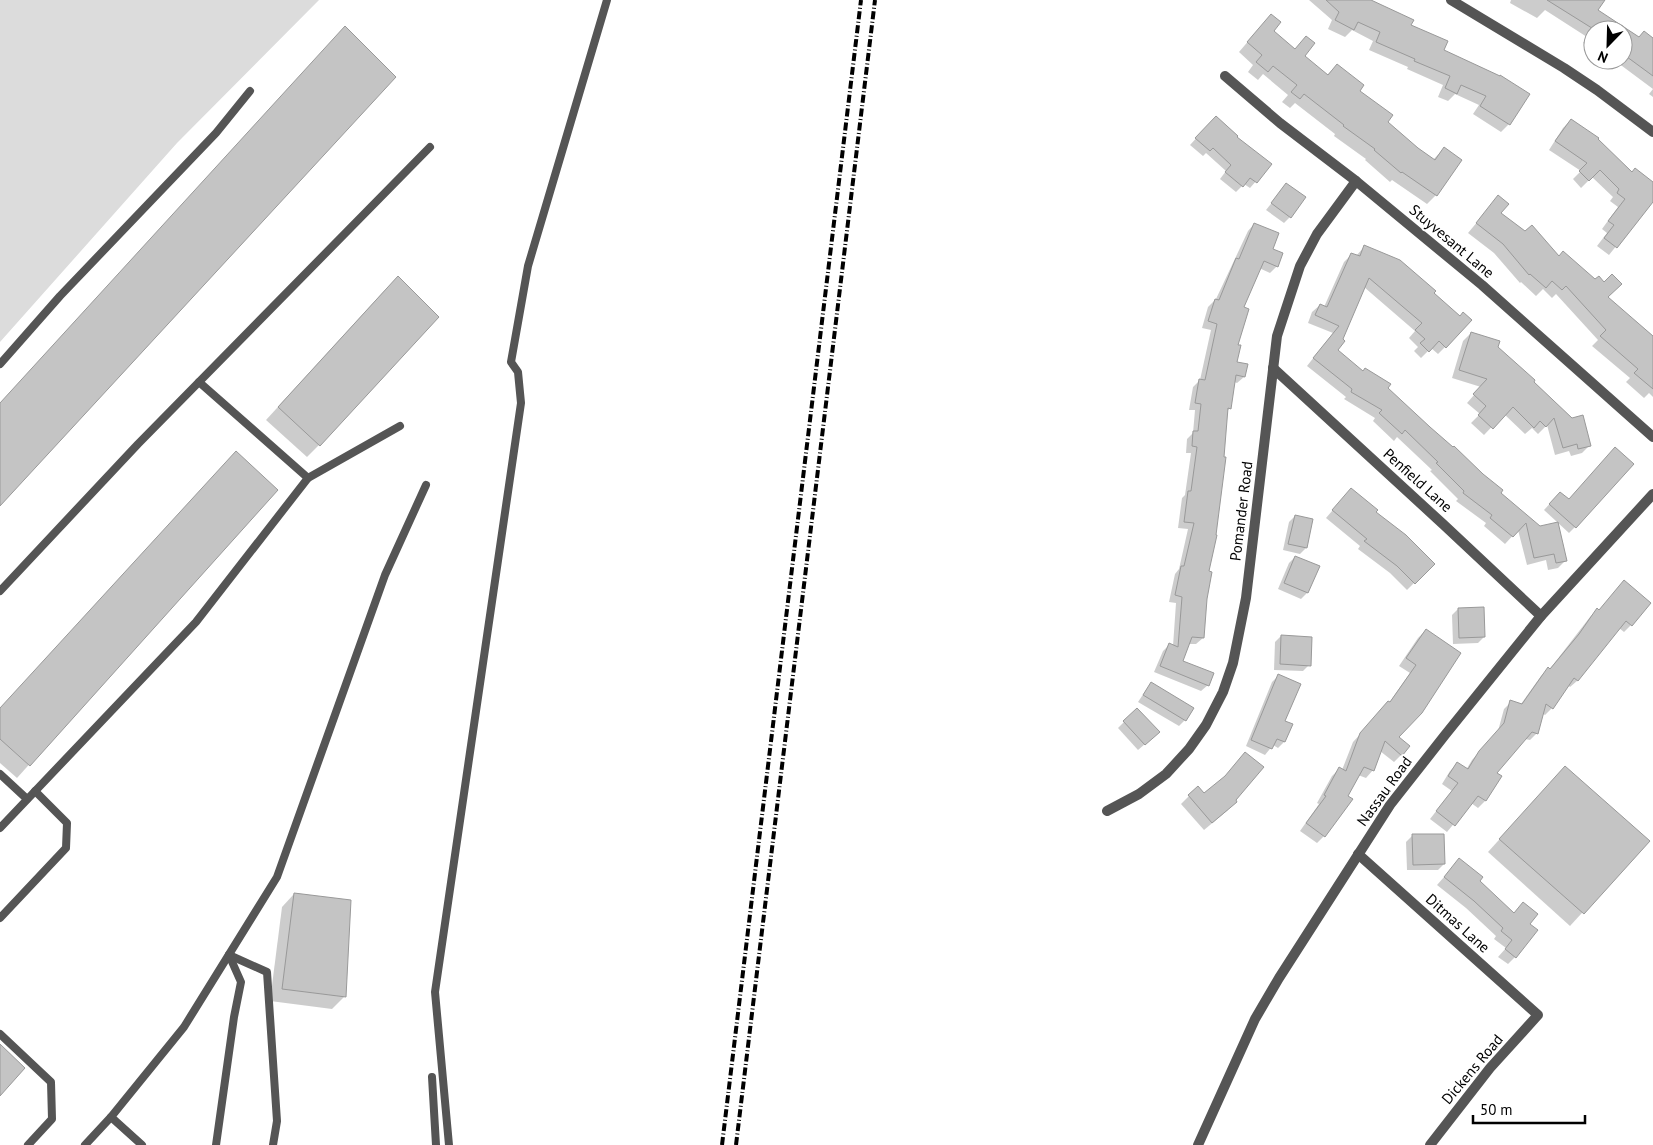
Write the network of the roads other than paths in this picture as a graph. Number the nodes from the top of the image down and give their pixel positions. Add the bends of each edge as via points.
1 (607, 0) edge
2 (1451, 0) edge
3 (1225, 76) dead end
4 (250, 91) dead end
5 (1653, 132) edge
6 (430, 147) dead end
7 (1356, 181) junction
8 (0, 364) edge
9 (1272, 368) junction
10 (199, 382) junction
11 (400, 426) dead end
12 (1653, 437) edge
13 (308, 478) junction
14 (426, 485) dead end
15 (1653, 494) edge
16 (0, 592) edge
17 (1541, 616) junction
18 (0, 774) edge
19 (35, 791) junction
20 (27, 799) junction
21 (1107, 811) dead end
22 (0, 828) edge
23 (1358, 854) junction
24 (0, 918) edge
25 (229, 955) junction
26 (1538, 1015) joint
27 (0, 1034) edge
28 (432, 1077) dead end
29 (111, 1117) junction
30 (138, 1144) edge
31 (28, 1145) edge
32 (85, 1145) edge
33 (216, 1145) edge
34 (273, 1145) edge
35 (436, 1145) edge
36 (449, 1145) edge
37 (1198, 1145) edge
38 (1430, 1145) edge

1 - 36 lane via 528,266 511,362 518,372 521,403 435,992
2 - 5 street via 1564,68
3 - 7 street, Stuyvesant Lane
4 - 8 lane via 216,133 60,296
6 - 10 lane
7 - 9 street, Pomander Road via 1317,234 1300,266 1277,336
7 - 12 street, Stuyvesant Lane via 1482,285
9 - 17 street, Penfield Lane
9 - 21 street, Pomander Road via 1246,598 1233,663 1223,692 1206,725 1166,774 1140,794
10 - 13 lane
10 - 16 lane
11 - 13 lane
13 - 19 lane via 196,622
14 - 25 lane via 385,575 277,877
15 - 17 street, Nassau Road
17 - 23 street, Nassau Road via 1390,805
18 - 20 lane
19 - 20 lane
19 - 24 lane via 68,822 66,848
20 - 22 lane
23 - 26 street, Ditmas Lane
23 - 37 street, Nassau Road via 1255,1019
25 - 29 lane via 184,1028
25 - 33 lane via 241,982
25 - 34 lane via 267,972 277,1121
26 - 38 street, Dickens Road via 1490,1068
27 - 31 lane via 50,1082 52,1119
28 - 35 lane
29 - 30 lane
29 - 32 lane

